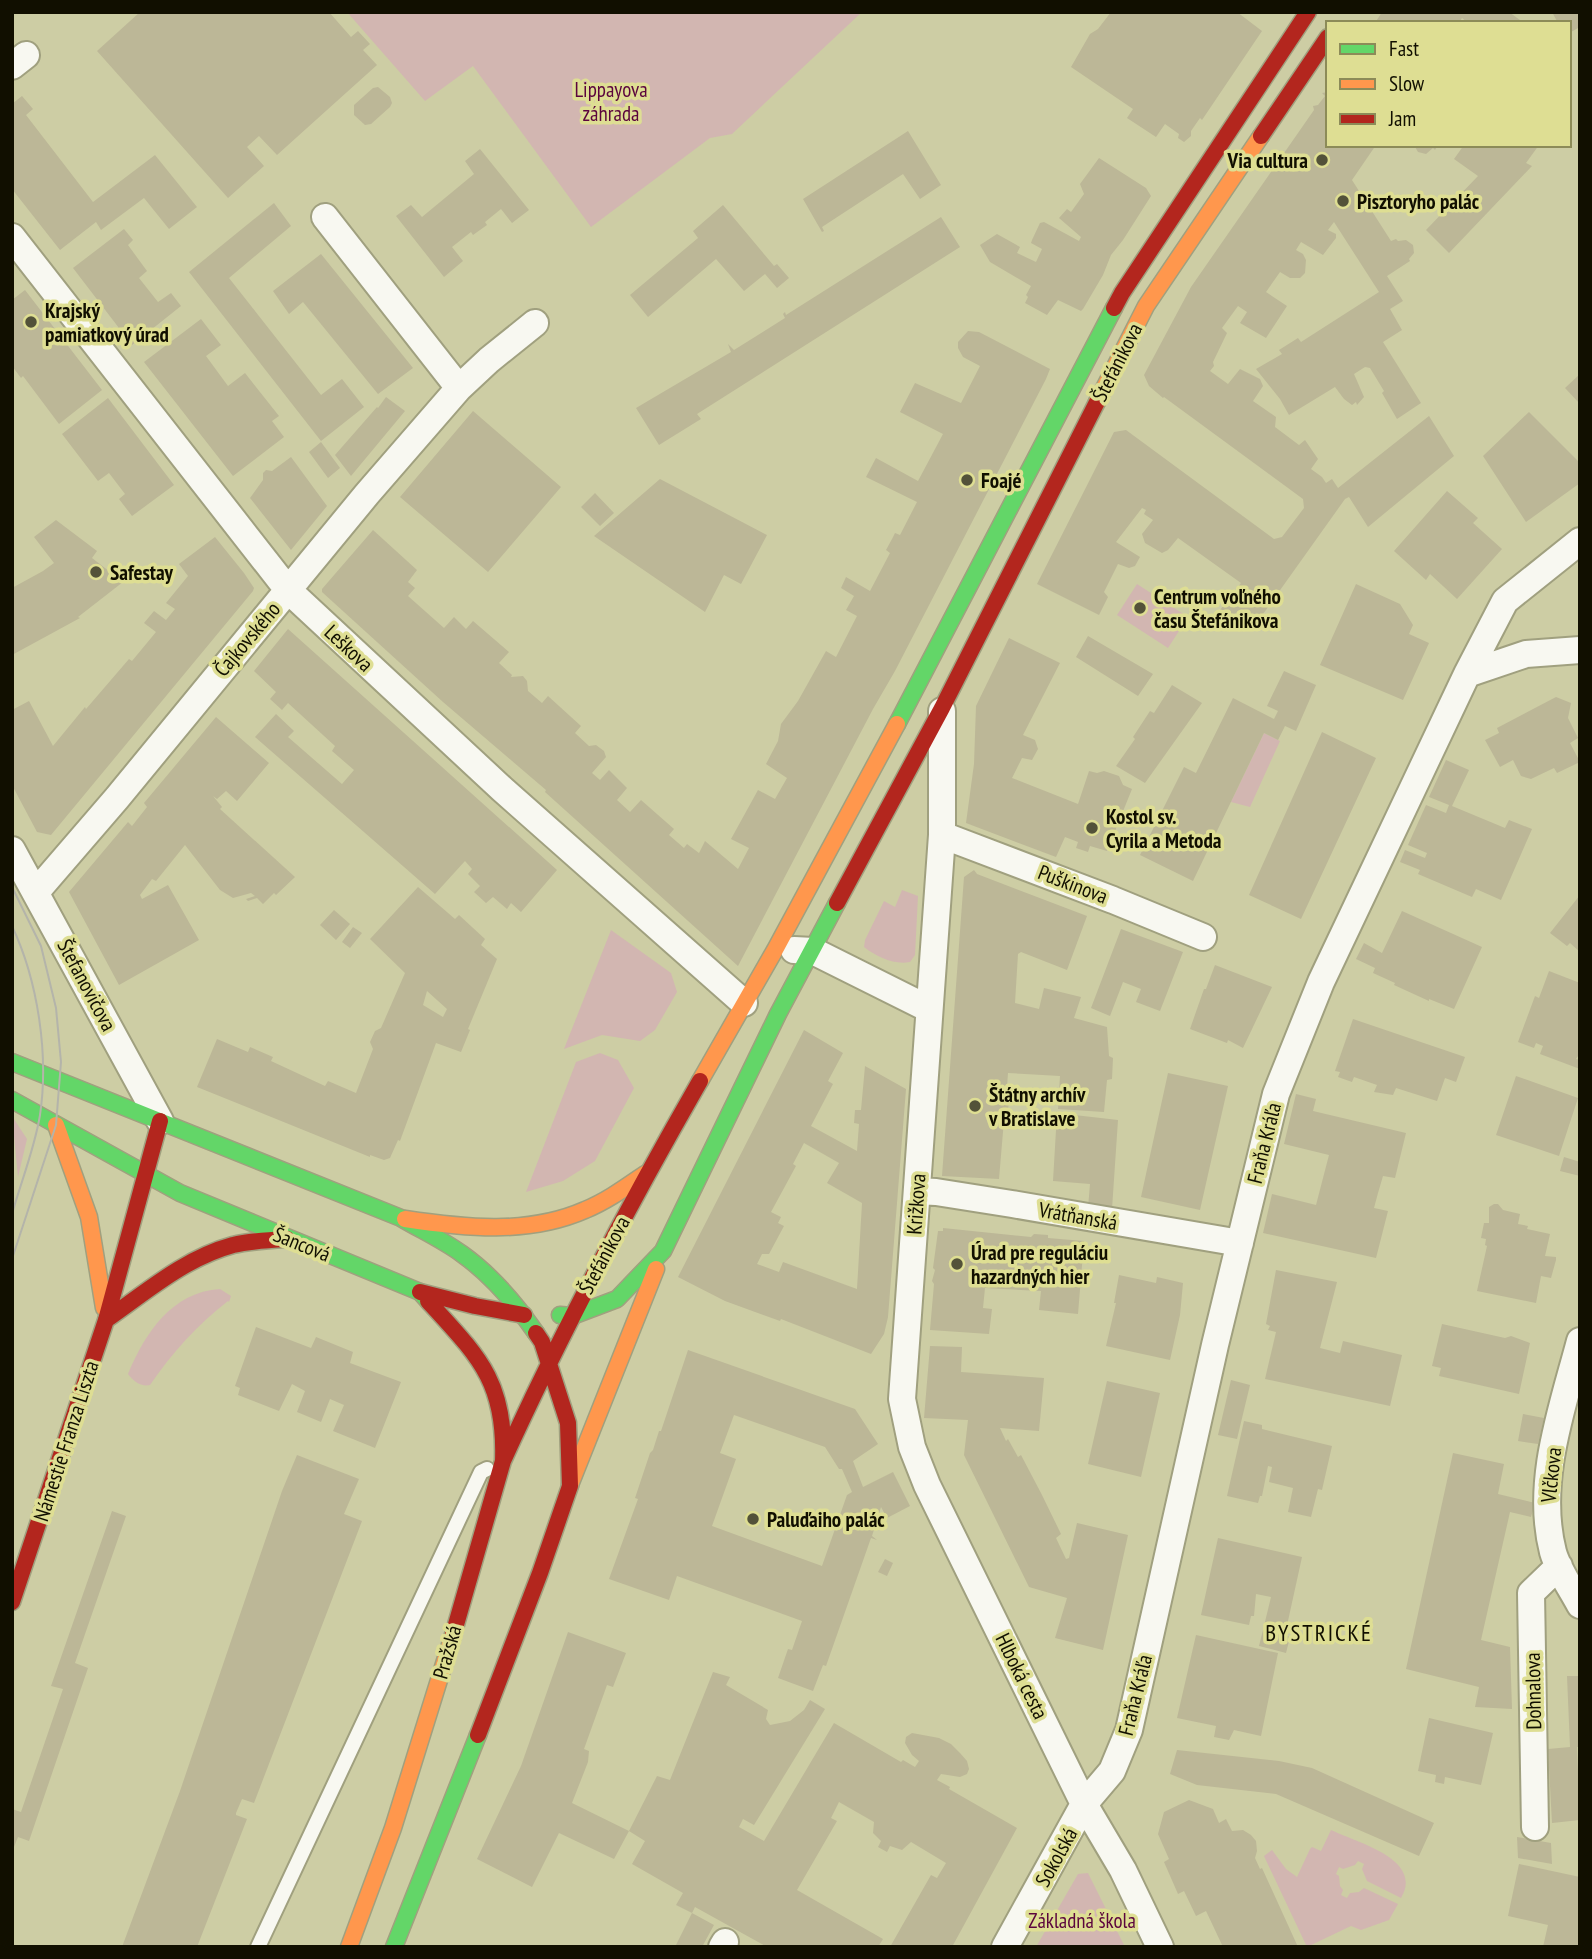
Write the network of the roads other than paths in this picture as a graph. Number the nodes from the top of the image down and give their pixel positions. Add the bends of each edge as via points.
1 (1308, 12) edge
2 (1326, 40) edge
3 (325, 217) dead end
4 (12, 237) edge
5 (535, 323) dead end
6 (459, 388) junction
7 (1580, 541) edge
8 (288, 590) junction
9 (940, 645) junction
10 (1580, 650) edge
11 (1467, 674) junction
12 (942, 708) junction
13 (942, 835) junction
14 (12, 850) edge
15 (36, 892) junction
16 (1203, 937) dead end
17 (775, 950) junction
18 (813, 951) junction
19 (744, 1003) junction
20 (929, 1009) junction
21 (12, 1062) edge
22 (12, 1100) edge
23 (160, 1121) junction
24 (56, 1125) junction
25 (648, 1171) junction
26 (146, 1176) junction
27 (917, 1191) junction
28 (401, 1218) junction
29 (287, 1239) junction
30 (1240, 1243) junction
31 (663, 1251) junction
32 (420, 1292) junction
33 (524, 1315) junction
34 (572, 1316) junction
35 (106, 1320) junction
36 (1580, 1341) edge
37 (549, 1360) junction
38 (902, 1399) joint
39 (503, 1461) junction
40 (570, 1486) junction
41 (1559, 1566) junction
42 (12, 1602) edge
43 (1580, 1605) edge
44 (1084, 1804) junction
45 (1535, 1827) dead end
46 (258, 1947) edge
47 (349, 1947) edge
48 (394, 1947) edge
49 (1005, 1947) edge
50 (1160, 1947) edge

1 - 9 main road, Štefánikova via 1122,293
2 - 12 main road, Štefánikova via 1146,306
3 - 6 street
4 - 8 street, Leškova
5 - 6 street, Čajkovského
6 - 8 street, Čajkovského
7 - 11 street, Fraňa Kráľa via 1505,601
8 - 15 street, Čajkovského
8 - 19 street, Leškova via 502,789
9 - 12 street, Štefánikova
9 - 17 main road, Štefánikova
10 - 11 street via 1526,654
11 - 30 street, Fraňa Kráľa via 1321,982 1276,1094
12 - 13 street, Križkova
12 - 18 main road, Štefánikova
13 - 16 street, Puškinova
13 - 20 street, Križkova
14 - 15 street, Štefanovičova
15 - 23 street, Štefanovičova
17 - 18 street
17 - 19 main road, Štefánikova
18 - 20 street
18 - 31 main road, Štefánikova
19 - 25 main road, Štefánikova
20 - 27 street, Križkova
21 - 23 main road
22 - 24 main road, Šancová
23 - 26 main road, Námestie Franza Liszta
23 - 28 main road
24 - 26 main road, Šancová
24 - 35 main road, Námestie Franza Liszta via 89,1217
25 - 28 main road via 608,1199 541,1223 462,1228
25 - 34 main road, Štefánikova
26 - 29 main road, Šancová
26 - 35 main road, Námestie Franza Liszta
27 - 30 street, Vrátňanská
27 - 38 street, Križkova
28 - 33 main road via 461,1253
29 - 32 main road, Šancová
29 - 35 main road via 240,1244 207,1254
30 - 44 street, Fraňa Kráľa via 1129,1730 1112,1771
31 - 34 main road, Štefánikova via 617,1299
31 - 40 main road
32 - 33 main road
32 - 39 main road, Šancová via 475,1353 491,1382 500,1407
33 - 34 main road
33 - 37 main road
34 - 37 main road, Pražská
35 - 42 main road, Námestie Franza Liszta
36 - 41 street, Vlčkova via 1554,1441 1546,1511
37 - 39 main road, Pražská
37 - 40 main road via 568,1423
38 - 44 street, Hlboká cesta via 912,1447 927,1485
39 - 46 lane via 481,1472
39 - 47 main road, Pražská via 372,1890
40 - 48 main road
41 - 43 street, Vlčkova
41 - 45 street, Dohnalova via 1531,1593
44 - 49 street, Sokolská
44 - 50 street, Hlboká cesta

